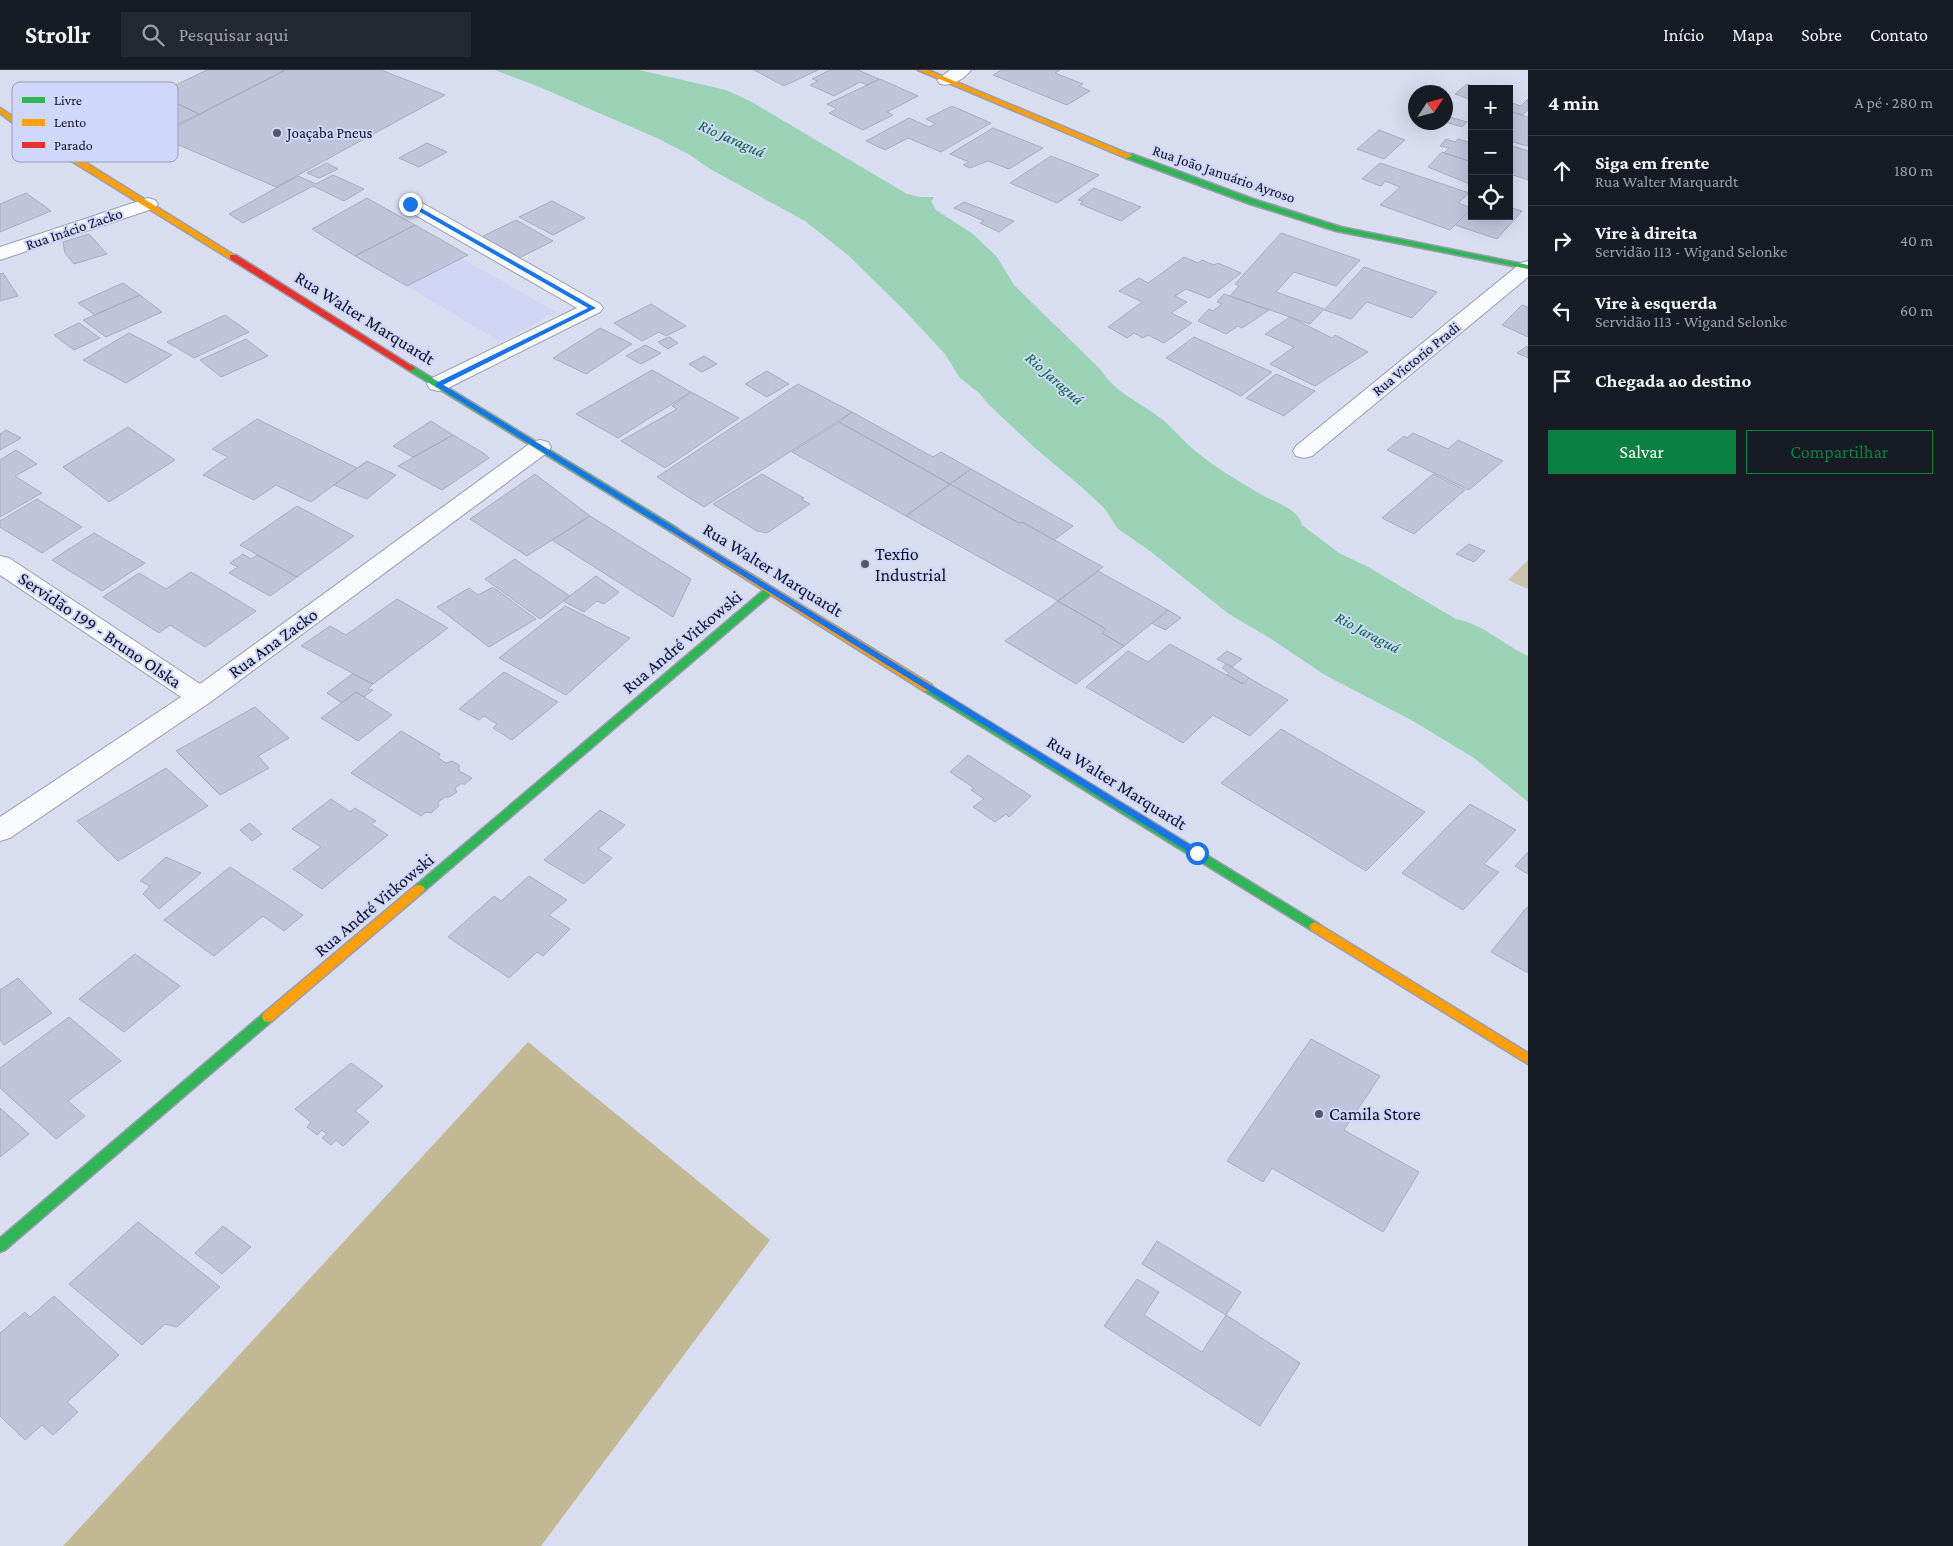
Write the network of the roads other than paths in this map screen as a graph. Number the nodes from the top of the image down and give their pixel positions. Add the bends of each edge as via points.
1 (922, 70) edge
2 (962, 70) edge
3 (946, 80) junction
4 (0, 110) edge
5 (12, 119) edge
6 (80, 162) edge
7 (148, 204) junction
8 (410, 204) dead end
9 (0, 254) edge
10 (1528, 267) edge
11 (438, 384) junction
12 (540, 447) junction
13 (1304, 451) dead end
14 (0, 564) edge
15 (770, 590) junction
16 (200, 697) junction
17 (0, 831) edge
18 (1528, 1060) edge
19 (0, 1246) edge

1 - 3 main road, Rua João Januário Ayroso
2 - 3 street
3 - 10 main road, Rua João Januário Ayroso via 1143,162 1250,201 1339,229
4 - 5 main road, Rua Walter Marquardt
6 - 7 main road, Rua Walter Marquardt
7 - 9 street, Rua Inácio Zacko
7 - 11 main road, Rua Walter Marquardt
8 - 11 street via 593,308
10 - 13 street, Rua Victorio Pradi
11 - 12 main road, Rua Walter Marquardt
12 - 15 main road, Rua Walter Marquardt
12 - 16 street, Rua Ana Zacko
14 - 16 street, Servidão 199 - Bruno Olska
15 - 18 main road, Rua Walter Marquardt
15 - 19 main road, Rua André Vitkowski
16 - 17 street, Rua Ana Zacko

